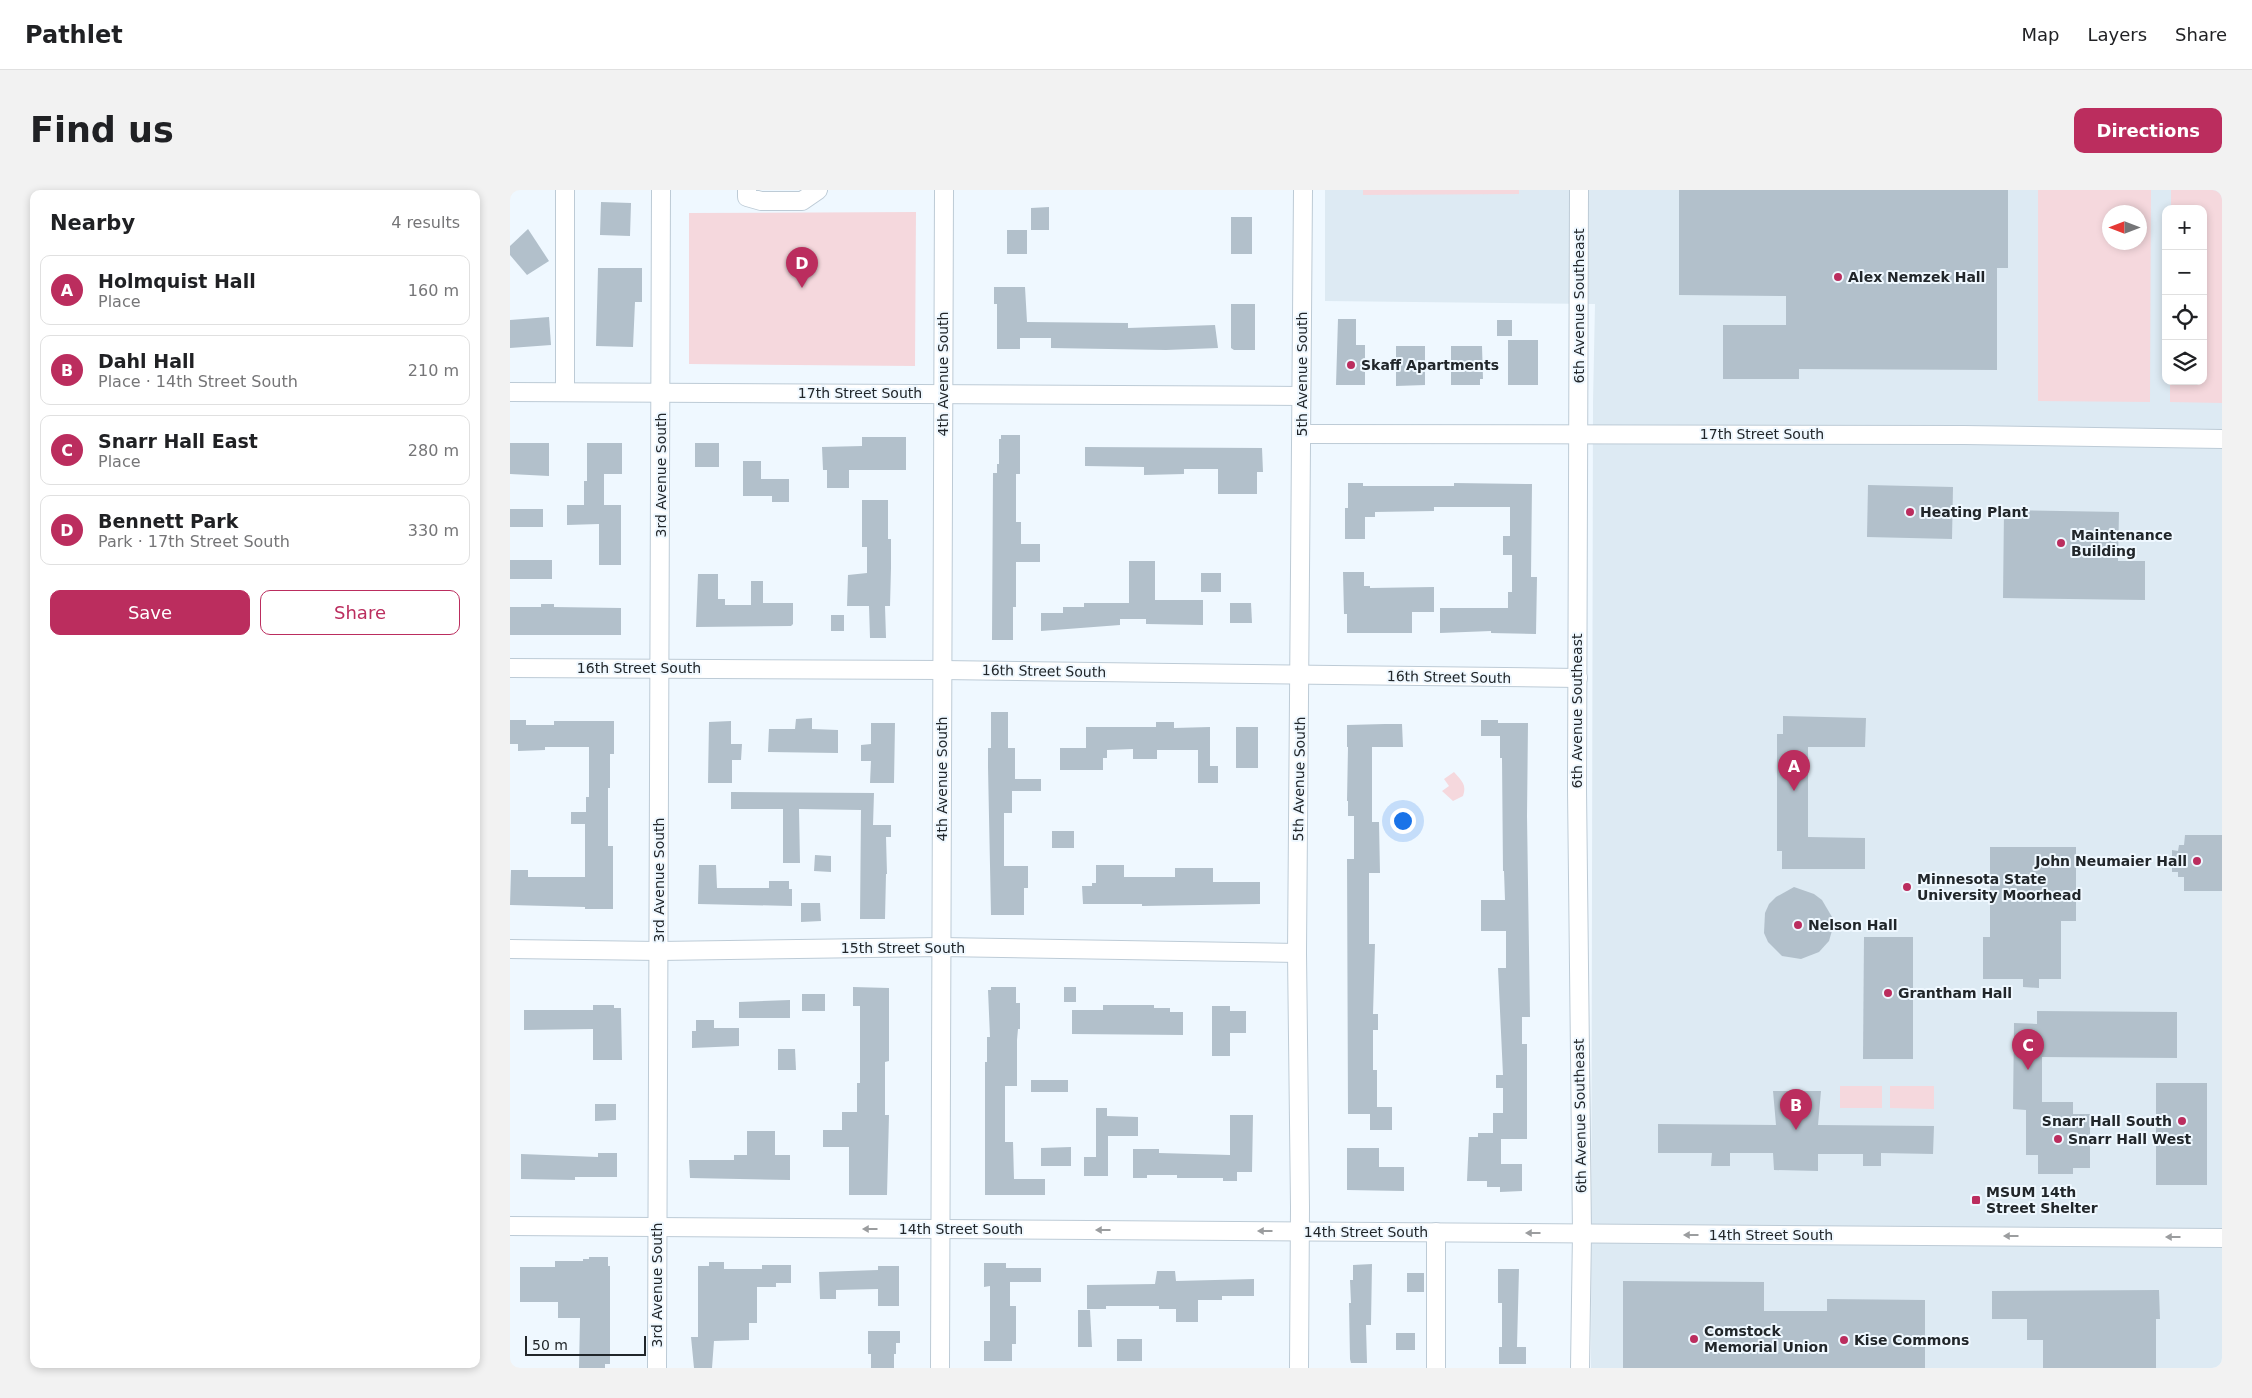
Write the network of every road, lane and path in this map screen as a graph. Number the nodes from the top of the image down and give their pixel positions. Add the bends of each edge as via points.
1 (565, 190) edge
2 (661, 190) edge
3 (747, 190) edge
4 (818, 190) edge
5 (944, 190) edge
6 (1304, 190) edge
7 (1579, 190) edge
8 (510, 392) edge
9 (565, 392) junction
10 (662, 392) junction
11 (943, 394) junction
12 (1301, 396) junction
13 (1302, 434) junction
14 (1578, 434) junction
15 (2222, 439) edge
16 (510, 668) edge
17 (660, 668) junction
18 (942, 670) junction
19 (1300, 675) junction
20 (1578, 678) junction
21 (941, 948) junction
22 (510, 949) edge
23 (659, 951) junction
24 (1297, 953) junction
25 (510, 1226) edge
26 (658, 1228) junction
27 (940, 1229) junction
28 (1300, 1231) junction
29 (1436, 1232) junction
30 (1582, 1233) junction
31 (2222, 1238) edge
32 (657, 1368) edge
33 (940, 1368) edge
34 (1299, 1368) edge
35 (1436, 1368) edge
36 (1580, 1368) edge

1 - 9 street
2 - 10 street, 3rd Avenue South
3 - 4 street via 747,197 761,201 802,201
5 - 11 street, 4th Avenue South
6 - 12 street, 5th Avenue South
7 - 14 street, 6th Avenue Southeast
8 - 9 street, 17th Street South
9 - 10 street, 17th Street South
10 - 11 street, 17th Street South
10 - 17 street, 3rd Avenue South
11 - 12 street, 17th Street South
11 - 18 street, 4th Avenue South
12 - 13 street, 5th Avenue South
13 - 14 street, 17th Street South
13 - 19 street, 5th Avenue South
14 - 15 street, 17th Street South
14 - 20 street, 6th Avenue Southeast
16 - 17 street, 16th Street South
17 - 18 street, 16th Street South
17 - 23 street, 3rd Avenue South
18 - 19 street, 16th Street South
18 - 21 street, 4th Avenue South
19 - 20 street, 16th Street South
19 - 24 street, 5th Avenue South
20 - 30 street, 6th Avenue Southeast
21 - 23 street, 15th Street South
21 - 24 street, 15th Street South
21 - 27 street, 4th Avenue South
22 - 23 street, 15th Street South
23 - 26 street, 3rd Avenue South
24 - 28 street, 5th Avenue South
25 - 26 street, 14th Street South
27 -> 26 street, 14th Street South
26 - 32 street, 3rd Avenue South
28 -> 27 street, 14th Street South
27 - 33 street, 4th Avenue South
28 - 29 street, 14th Street South
28 - 34 street, 5th Avenue South
30 -> 29 street, 14th Street South
29 - 35 street
31 -> 30 street, 14th Street South
30 - 36 street, 6th Avenue Southeast

